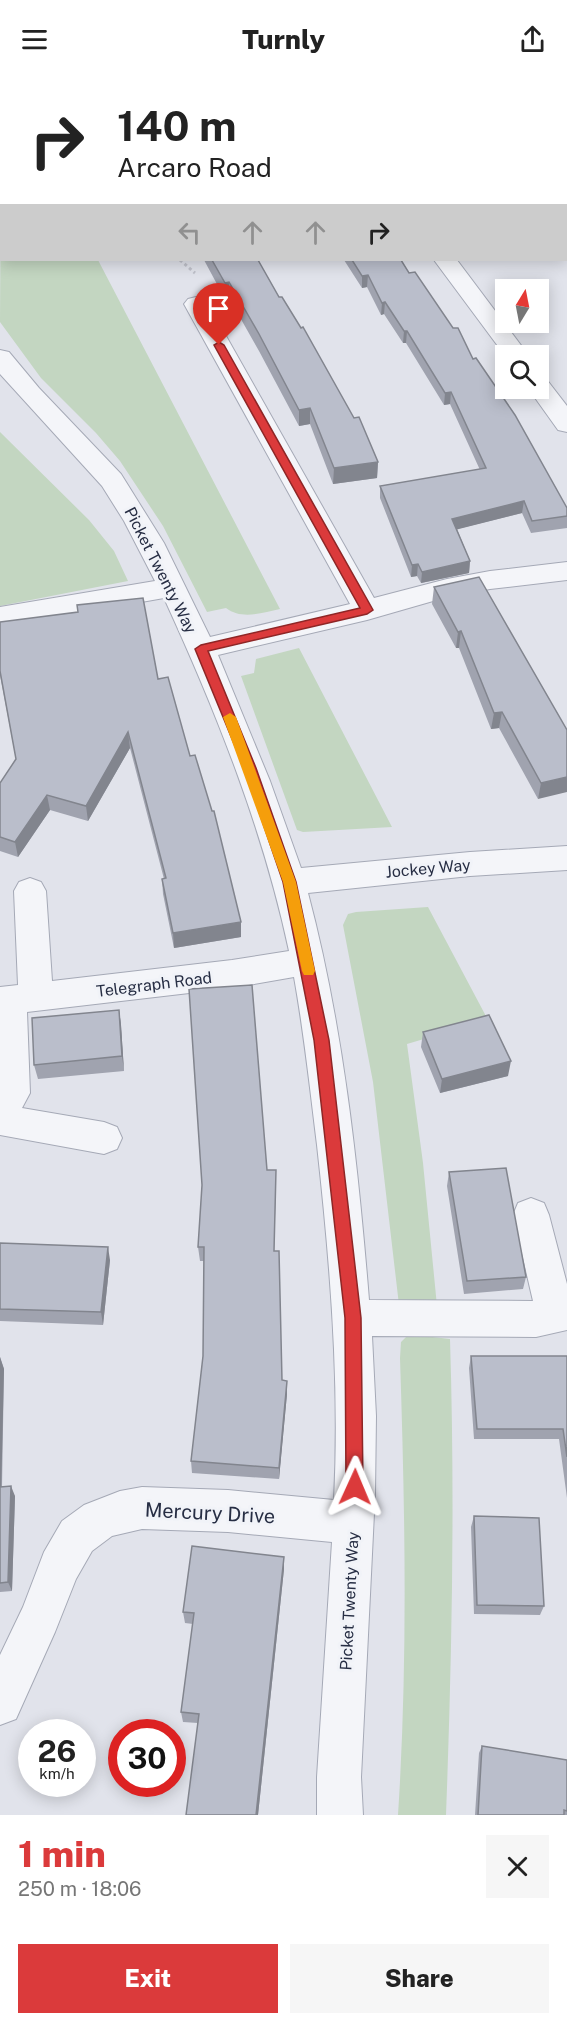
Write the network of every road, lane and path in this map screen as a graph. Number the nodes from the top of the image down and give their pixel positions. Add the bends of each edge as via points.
1 (447, 261) edge
2 (196, 304) dead end
3 (508, 345) edge
4 (0, 357) edge
5 (548, 399) edge
6 (567, 424) edge
7 (567, 571) edge
8 (173, 587) junction
9 (367, 610) junction
10 (0, 617) edge
11 (201, 649) junction
12 (567, 858) edge
13 (289, 882) junction
14 (30, 891) dead end
15 (307, 961) junction
16 (15, 1000) edge
17 (0, 1113) edge
18 (0, 1120) edge
19 (104, 1138) dead end
20 (531, 1215) dead end
21 (353, 1318) junction
22 (354, 1523) junction
23 (0, 1703) edge
24 (340, 1815) edge

1 - 3 street
2 - 9 street
4 - 8 street, Picket Twenty Way via 102,468 123,497
5 - 6 street
7 - 9 street via 447,588
8 - 10 street
8 - 11 street, Picket Twenty Way
9 - 11 street
11 - 13 street, Picket Twenty Way via 250,768
12 - 13 street, Jockey Way
13 - 15 street, Picket Twenty Way
14 - 16 street
15 - 16 street, Telegraph Road via 210,977
15 - 21 street, Picket Twenty Way via 322,1040
16 - 17 street via 12,1092
18 - 19 street
20 - 21 street via 556,1316
21 - 22 street, Picket Twenty Way
22 - 23 street, Mercury Drive via 228,1511 142,1508 99,1520 77,1536 59,1567
22 - 24 street, Picket Twenty Way

